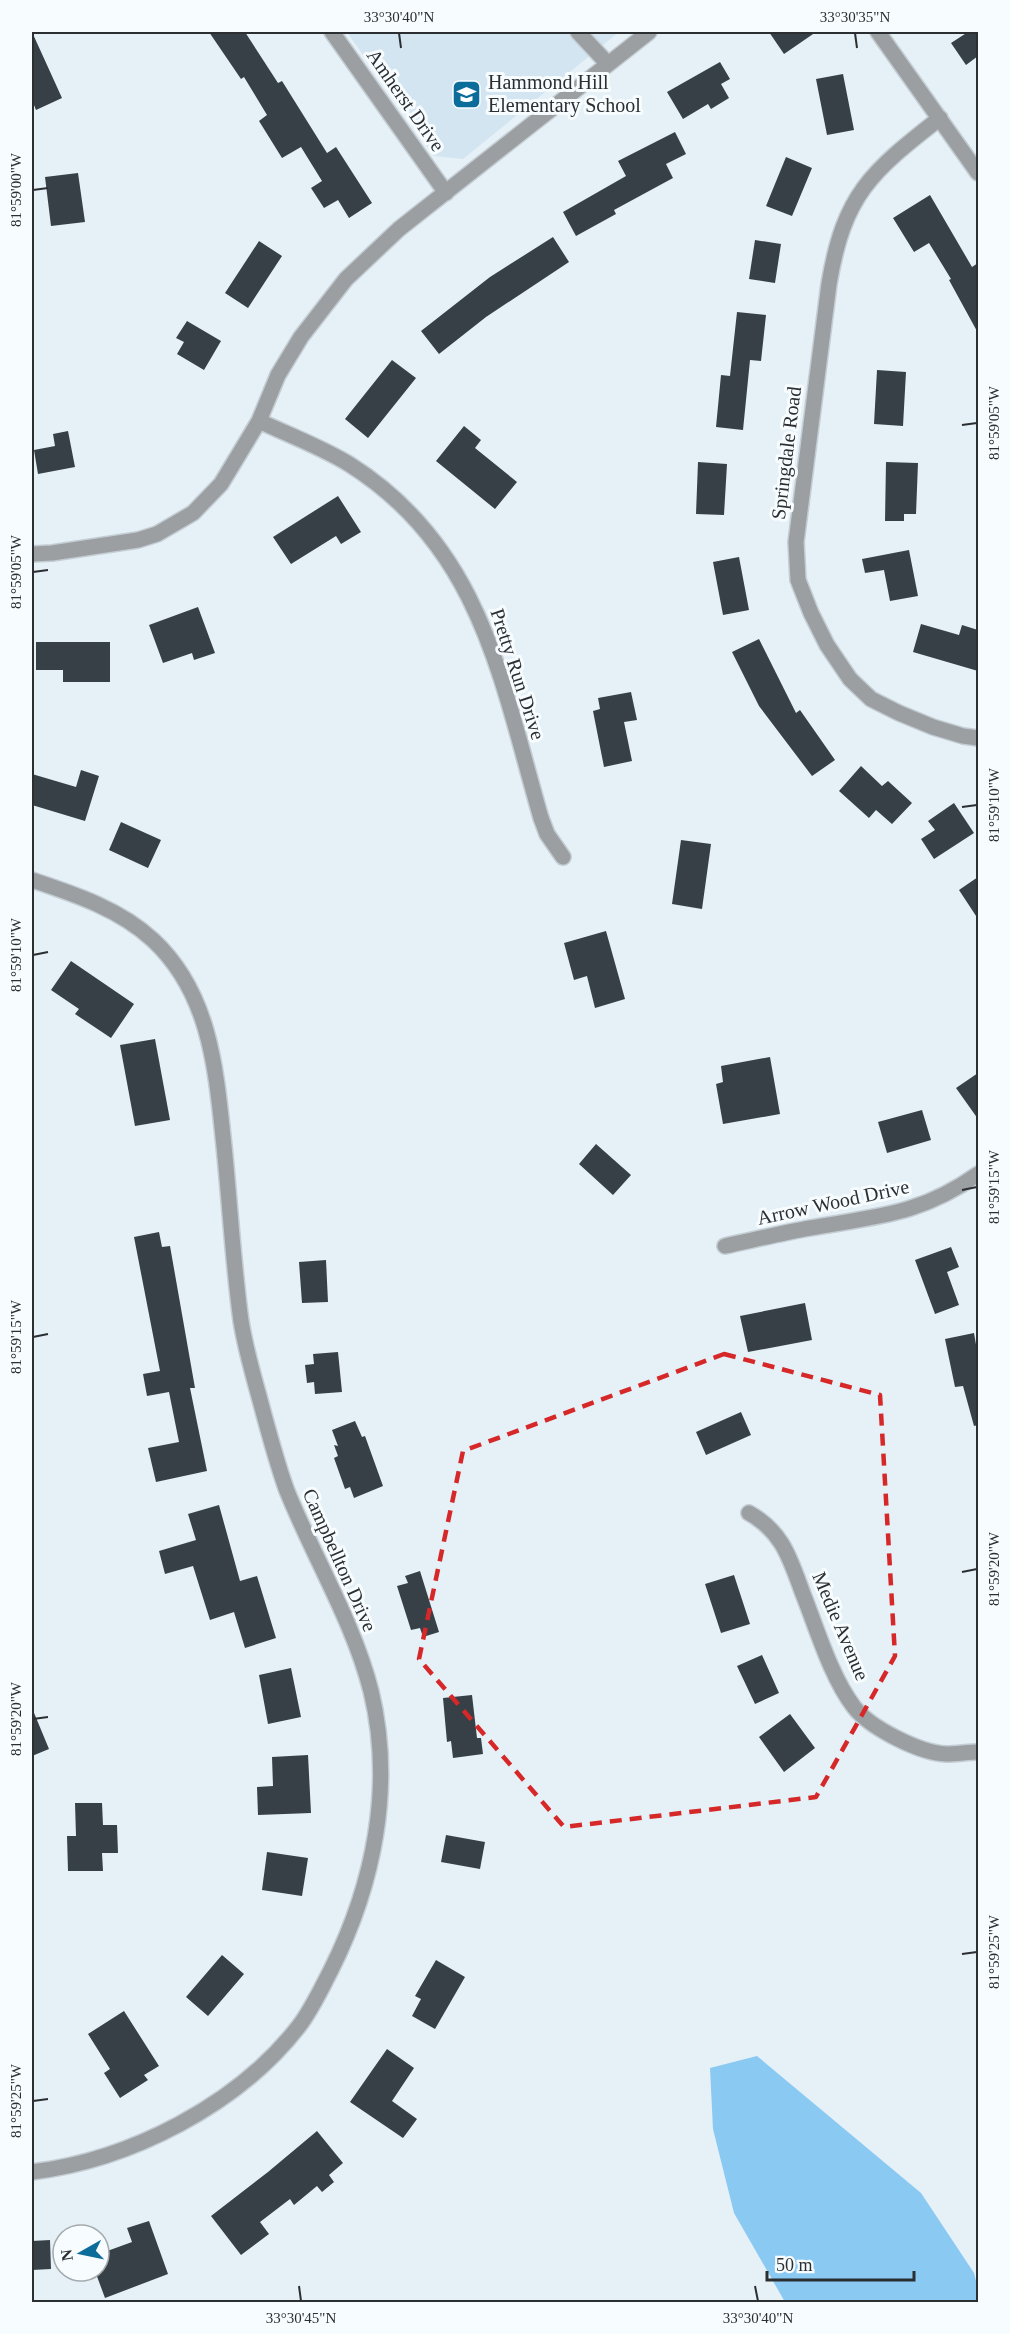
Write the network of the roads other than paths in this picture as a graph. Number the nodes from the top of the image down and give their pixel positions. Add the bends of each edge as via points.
1 (332, 32) edge
2 (578, 32) edge
3 (649, 32) edge
4 (878, 32) edge
5 (609, 64) junction
6 (940, 118) junction
7 (978, 172) edge
8 (446, 193) junction
9 (259, 422) junction
10 (32, 554) edge
11 (978, 738) edge
12 (563, 857) dead end
13 (32, 880) edge
14 (978, 1174) edge
15 (725, 1246) dead end
16 (749, 1513) dead end
17 (978, 1752) edge
18 (32, 2172) edge

1 - 8 street, Amherst Drive
2 - 5 street
3 - 5 street
4 - 6 street
5 - 8 street
6 - 7 street
6 - 11 street, Springdale Road via 876,172 841,229 829,284 796,542 798,580 827,645 850,679 871,699 933,728
8 - 9 street via 371,253 322,307 278,375
9 - 10 street via 221,484 176,525 138,540
9 - 12 street, Pretty Run Drive via 350,465 401,504 438,544 473,604 486,636 541,818
13 - 18 street, Campbellton Drive via 109,909 151,938 184,978 205,1022 216,1070 242,1325 286,1489 361,1660 377,1720 382,1782 372,1860 356,1912 313,2007 287,2039 218,2101 163,2133 73,2164
14 - 15 street, Arrow Wood Drive via 949,1192 886,1216
16 - 17 street, Medie Avenue via 781,1539 828,1660 854,1707 883,1730 923,1749 945,1754

